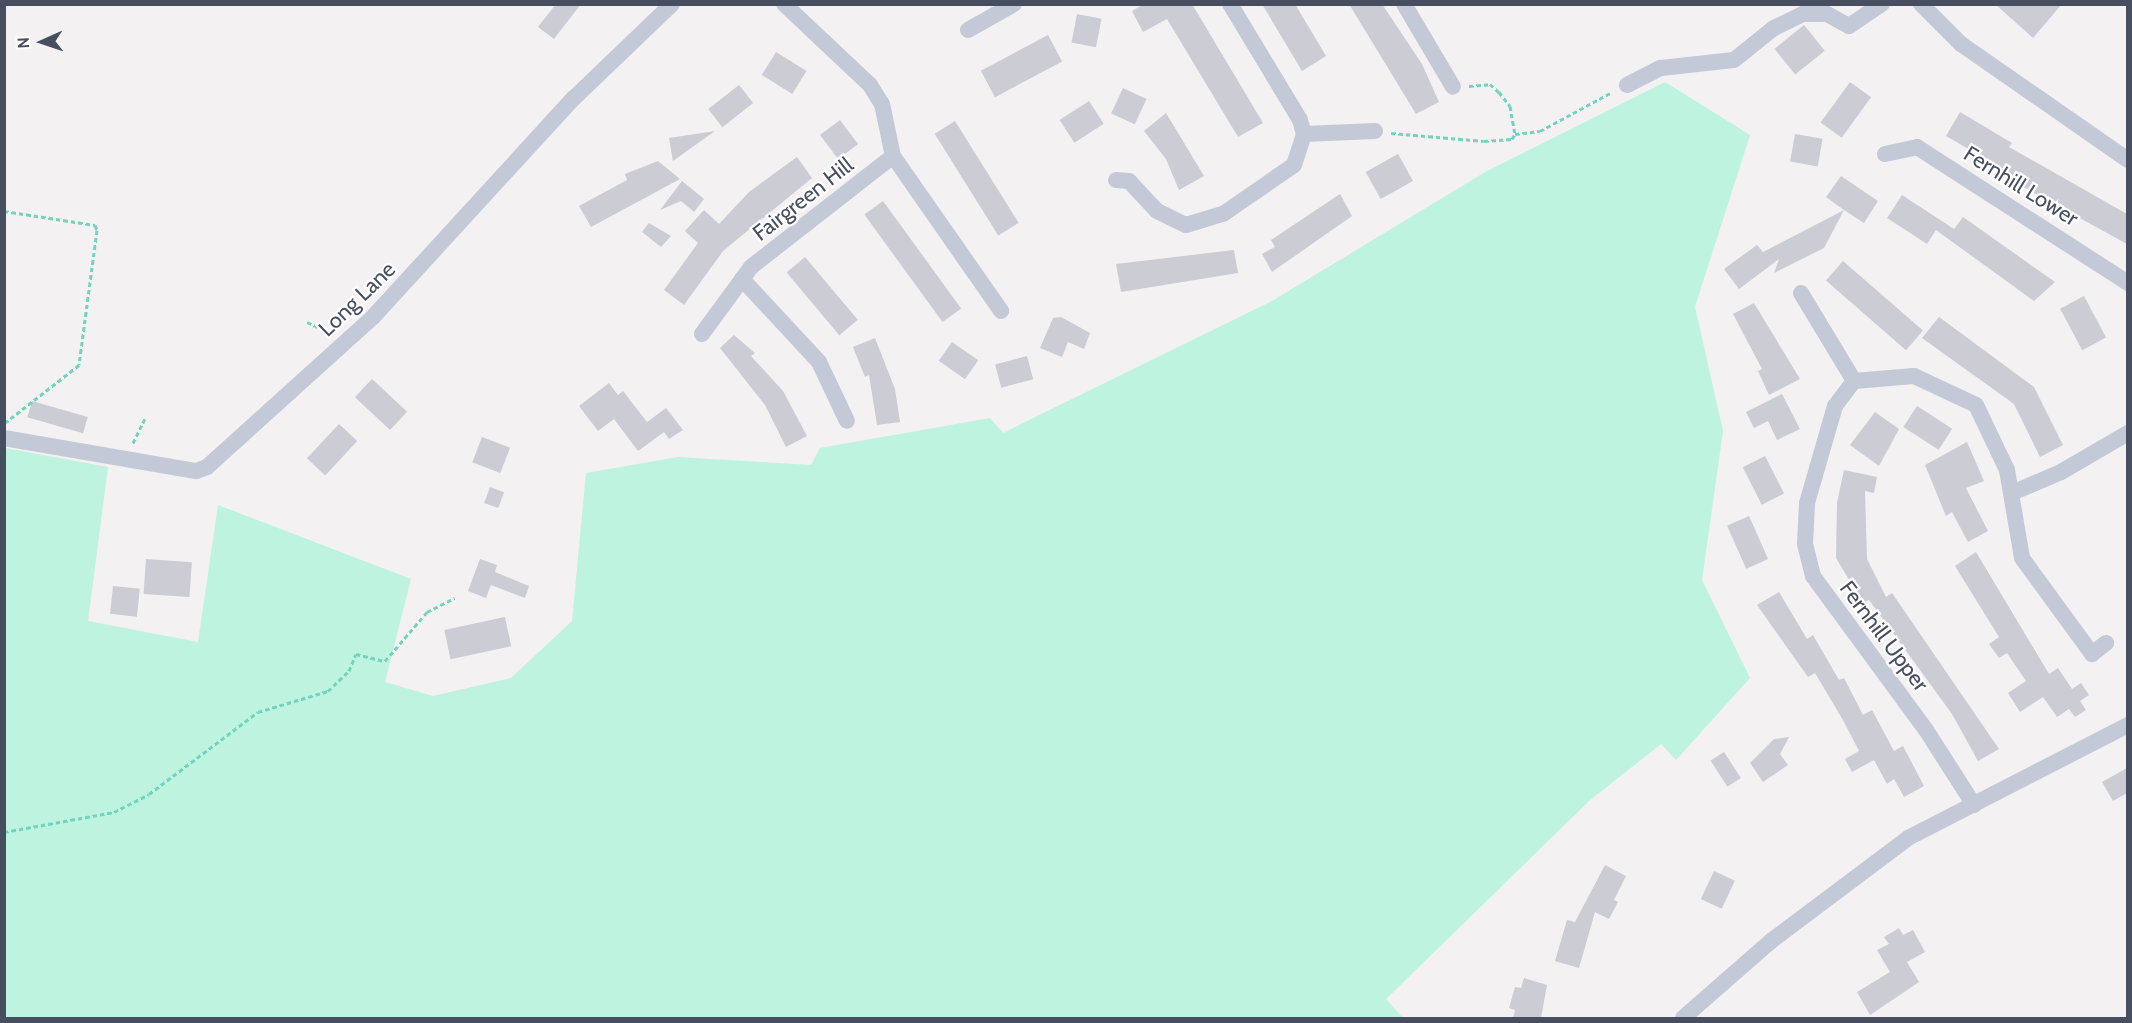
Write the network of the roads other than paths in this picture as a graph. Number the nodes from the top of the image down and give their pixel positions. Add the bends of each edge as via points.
1 (672, 4) edge
2 (784, 4) edge
3 (1230, 4) edge
4 (1404, 4) edge
5 (1882, 4) edge
6 (1921, 4) edge
7 (1012, 5) edge
8 (968, 30) dead end
9 (1627, 85) road end
10 (1453, 87) road end
11 (1375, 131) road end
12 (1304, 134) junction
13 (1885, 154) dead end
14 (893, 156) junction
15 (2127, 160) edge
16 (1116, 180) dead end
17 (742, 279) junction
18 (2127, 283) edge
19 (1801, 293) dead end
20 (1001, 311) dead end
21 (702, 334) dead end
22 (1854, 381) junction
23 (847, 421) dead end
24 (2127, 433) edge
25 (4, 438) edge
26 (2012, 493) junction
27 (2106, 643) dead end
28 (2127, 725) edge
29 (1974, 805) junction
30 (1683, 1018) edge

1 - 25 street, Long Lane via 574,98 347,341 207,468 196,471
2 - 14 street via 870,86 882,104
3 - 12 street
4 - 10 street
5 - 9 street via 1849,27 1827,14 1803,14 1774,28 1734,60 1661,68
6 - 15 street via 1961,44
7 - 8 street
11 - 12 street
12 - 16 street via 1286,175 1201,224 1169,220 1129,181
13 - 18 street, Fernhill Lower via 1917,147
14 - 17 street, Fairgreen Hill
14 - 20 street
17 - 21 street, Fairgreen Hill
17 - 23 street via 819,362
19 - 22 street
22 - 26 street via 1914,376 1976,405 1999,444
22 - 29 street, Fernhill Upper via 1835,406 1807,503 1805,544 1813,576 1926,730
24 - 26 street via 2061,472
26 - 27 street via 2029,569 2092,654
28 - 29 street
29 - 30 street via 1908,838 1840,886

